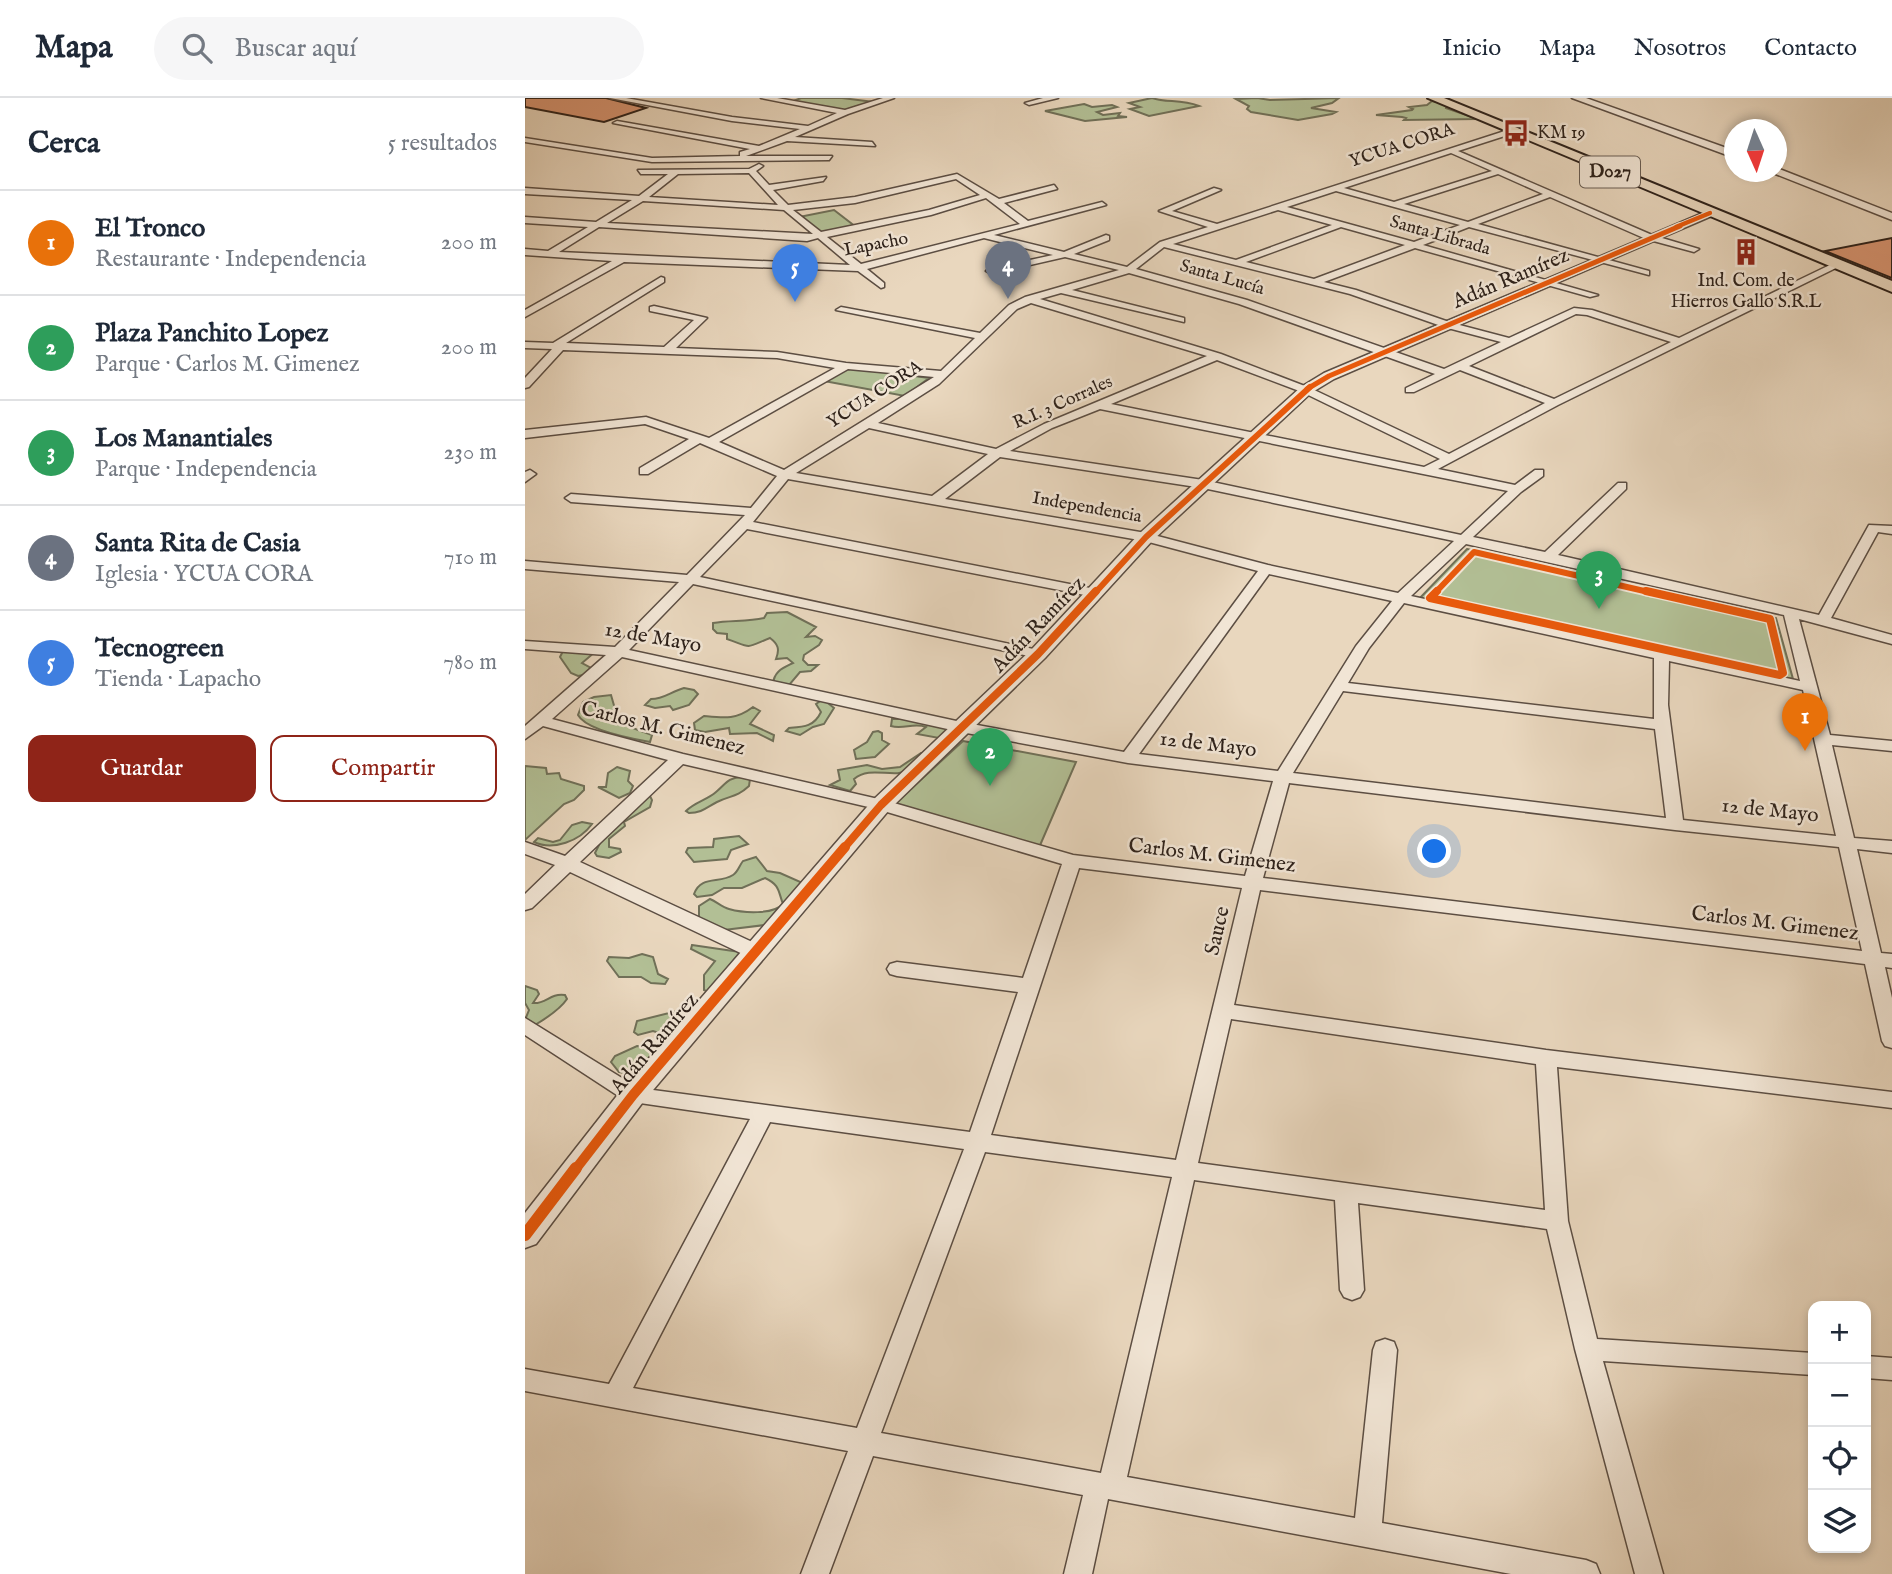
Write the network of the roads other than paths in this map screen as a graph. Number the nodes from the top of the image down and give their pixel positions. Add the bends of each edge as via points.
1 (614, 98) edge
2 (765, 98) edge
3 (890, 98) edge
4 (1054, 98) edge
5 (1189, 98) edge
6 (1434, 98) edge
7 (1582, 99) edge
8 (1200, 102) dead end
9 (1029, 103) dead end
10 (658, 106) junction
11 (845, 112) junction
12 (810, 128) junction
13 (1511, 131) junction
14 (787, 138) junction
15 (525, 140) edge
16 (872, 144) dead end
17 (760, 148) junction
18 (1450, 150) junction
19 (1724, 151) edge
20 (733, 158) junction
21 (773, 158) junction
22 (829, 158) dead end
23 (751, 171) junction
24 (641, 172) dead end
25 (677, 172) junction
26 (1497, 172) junction
27 (1787, 176) edge
28 (823, 179) dead end
29 (1054, 187) dead end
30 (767, 188) junction
31 (1335, 188) junction
32 (1217, 190) dead end
33 (525, 191) edge
34 (988, 195) junction
35 (1548, 195) junction
36 (642, 198) junction
37 (998, 202) junction
38 (831, 204) junction
39 (1395, 204) junction
40 (1101, 205) dead end
41 (1278, 207) junction
42 (786, 208) junction
43 (1710, 213) junction
44 (1892, 217) edge
45 (525, 220) edge
46 (879, 223) junction
47 (1026, 224) junction
48 (1340, 225) junction
49 (595, 226) junction
50 (1471, 226) junction
51 (1219, 227) junction
52 (822, 236) junction
53 (985, 236) junction
54 (1649, 237) junction
55 (1106, 238) dead end
56 (1163, 244) junction
57 (1414, 245) junction
58 (1694, 248) dead end
59 (525, 252) edge
60 (549, 254) junction
61 (1063, 255) junction
62 (622, 259) junction
63 (1599, 261) junction
64 (1238, 262) junction
65 (1837, 265) junction
66 (858, 268) junction
67 (1127, 270) junction
68 (992, 271) dead end
69 (1646, 273) dead end
70 (661, 279) dead end
71 (1315, 282) junction
72 (1547, 283) junction
73 (881, 285) dead end
74 (1892, 287) edge
75 (1065, 291) junction
76 (1593, 295) dead end
77 (1029, 299) junction
78 (654, 309) dead end
79 (841, 310) dead end
80 (525, 314) edge
81 (1180, 320) dead end
82 (1448, 325) junction
83 (982, 336) junction
84 (1678, 341) junction
85 (1512, 342) junction
86 (525, 345) edge
87 (558, 347) junction
88 (666, 351) junction
89 (1382, 352) junction
90 (1216, 356) junction
91 (846, 366) junction
92 (1460, 366) junction
93 (1444, 373) junction
94 (942, 374) junction
95 (525, 385) edge
96 (1306, 390) junction
97 (1410, 390) dead end
98 (1554, 402) junction
99 (1099, 405) junction
100 (868, 424) junction
101 (525, 434) edge
102 (1257, 437) junction
103 (704, 440) junction
104 (998, 453) junction
105 (1446, 457) junction
106 (1427, 470) junction
107 (644, 471) dead end
108 (1539, 473) dead end
109 (785, 475) junction
110 (1203, 484) junction
111 (1622, 486) dead end
112 (1517, 489) junction
113 (571, 498) dead end
114 (934, 501) junction
115 (754, 512) junction
116 (744, 524) junction
117 (1892, 530) edge
118 (1146, 537) junction
119 (1463, 539) junction
120 (1548, 557) junction
121 (525, 565) edge
122 (1266, 569) junction
123 (691, 579) junction
124 (1095, 593) junction
125 (1401, 598) junction
126 (1791, 614) junction
127 (1823, 620) junction
128 (1892, 640) edge
129 (525, 645) edge
130 (619, 652) junction
131 (1038, 654) junction
132 (1663, 657) junction
133 (1338, 686) junction
134 (1809, 687) junction
135 (541, 721) junction
136 (1663, 725) junction
137 (961, 727) junction
138 (525, 734) edge
139 (1823, 739) junction
140 (1892, 746) edge
141 (680, 758) junction
142 (1128, 758) junction
143 (1282, 778) junction
144 (881, 805) junction
145 (1675, 825) junction
146 (1846, 842) junction
147 (1892, 847) edge
148 (525, 848) edge
149 (1072, 861) junction
150 (567, 863) junction
151 (1252, 885) junction
152 (525, 904) edge
153 (756, 952) junction
154 (1873, 958) junction
155 (1892, 961) edge
156 (897, 970) dead end
157 (1028, 986) junction
158 (1223, 1011) junction
159 (525, 1026) edge
160 (1892, 1041) edge
161 (1546, 1058) junction
162 (633, 1095) junction
163 (1892, 1100) edge
164 (763, 1114) junction
165 (977, 1143) junction
166 (1186, 1170) junction
167 (1346, 1194) junction
168 (1557, 1221) junction
169 (525, 1235) edge
170 (1352, 1290) dead end
171 (1587, 1349) junction
172 (1385, 1350) dead end
173 (1808, 1364) edge
174 (1871, 1367) edge
175 (1892, 1369) edge
176 (525, 1380) edge
177 (615, 1397) junction
178 (865, 1440) junction
179 (1104, 1487) junction
180 (1367, 1536) junction
181 (815, 1574) edge
182 (1079, 1574) edge
183 (1586, 1574) edge
184 (1649, 1574) edge

1 - 10 street
2 - 11 street
3 - 11 street
4 - 9 street
5 - 8 street
6 - 13 main road, D027
7 - 19 street
10 - 12 street
10 - 17 street via 617,123
11 - 12 street
12 - 14 street
13 - 18 street, YCUA CORA
13 - 43 main road, D027
14 - 16 street
14 - 17 street
15 - 20 street via 646,160
17 - 20 street
18 - 26 street
18 - 31 street, YCUA CORA
20 - 21 street
21 - 22 street
21 - 23 street
23 - 25 street
23 - 30 street
24 - 25 street
25 - 36 street
26 - 35 street
26 - 39 street
27 - 44 street
28 - 30 street
29 - 37 street
30 - 42 street
31 - 39 street
31 - 41 street, YCUA CORA
32 - 51 street via 1163,211
33 - 36 street
34 - 37 street
34 - 38 street via 953,176
34 - 46 street
35 - 50 street
35 - 54 street
36 - 42 street
36 - 49 street
37 - 47 street
38 - 42 street
38 - 46 street via 866,223
39 - 50 street
40 - 47 street, Lapacho
41 - 48 street, Santa Librada
41 - 51 street, YCUA CORA
42 - 52 street
43 - 54 street, Adán Ramírez
43 - 65 main road, D027
45 - 49 street
46 - 52 street
47 - 53 street, Lapacho
48 - 57 street, Santa Librada
48 - 64 street
49 - 52 street
49 - 60 street
50 - 57 street
50 - 63 street
51 - 56 street, YCUA CORA
52 - 66 street
53 - 61 street, Santa Lucía
53 - 66 street, Lapacho
54 - 58 street
54 - 63 street, Adán Ramírez
55 - 61 street
56 - 64 street
56 - 67 street, YCUA CORA
57 - 71 street
57 - 72 street, Santa Librada
59 - 60 street, Lapacho
60 - 62 street, Lapacho
61 - 67 street, Santa Lucía
61 - 68 street
62 - 66 street, Lapacho
62 - 80 street
63 - 69 street
63 - 72 street, Adán Ramírez
64 - 71 street
65 - 74 main road, D027
65 - 84 street
66 - 73 street
67 - 75 street, YCUA CORA
67 - 89 street, Santa Lucía via 1264,308
70 - 87 street
71 - 82 street
72 - 76 street, Santa Librada
72 - 82 street, Adán Ramírez
75 - 77 street, YCUA CORA
75 - 81 street
77 - 83 street, YCUA CORA via 1013,307
77 - 90 street
78 - 88 street via 702,317
79 - 83 street
82 - 85 street
82 - 89 street, Adán Ramírez
83 - 94 street, YCUA CORA
84 - 85 street via 1574,311
84 - 98 street
85 - 92 street
86 - 87 street
87 - 88 street
87 - 95 street
88 - 91 street via 776,355
89 - 93 street, Santa Lucía
89 - 96 street, Adán Ramírez
90 - 96 street
90 - 99 street, R.I. 3 Corrales
91 - 94 street
91 - 103 street
92 - 93 street
92 - 98 street
93 - 97 street
94 - 100 street, YCUA CORA
96 - 102 street, Adán Ramírez
96 - 105 street
98 - 105 street
99 - 102 street
99 - 104 street, R.I. 3 Corrales
100 - 104 street
100 - 109 street, YCUA CORA
101 - 103 street, Independencia via 637,419
102 - 106 street
102 - 110 street, Adán Ramírez
103 - 107 street
103 - 109 street, Independencia
104 - 110 street
104 - 114 street, R.I. 3 Corrales
105 - 106 street
106 - 112 street
108 - 112 street, Sauce
109 - 114 street, Independencia
109 - 115 street, YCUA CORA
110 - 118 street, Adán Ramírez
110 - 119 street
111 - 120 street
112 - 119 street, Sauce
113 - 115 street
114 - 118 street, Independencia
115 - 116 street, YCUA CORA
116 - 123 street, YCUA CORA
116 - 124 street
117 - 127 street via 1874,528
118 - 122 street, Independencia
118 - 124 street, Adán Ramírez
119 - 120 street
119 - 125 street, Sauce
120 - 126 street
121 - 123 street
122 - 125 street, Independencia
122 - 142 street
123 - 130 street, YCUA CORA
123 - 131 street
124 - 131 street, Adán Ramírez
125 - 132 street, Independencia
125 - 133 street, Sauce
126 - 127 street
126 - 134 street
127 - 128 street
129 - 130 street, 12 de Mayo
130 - 135 street, YCUA CORA
130 - 137 street, 12 de Mayo
131 - 137 street, Adán Ramírez
132 - 134 street, Independencia
132 - 136 street
133 - 136 street
133 - 143 street, Sauce
134 - 139 street
135 - 138 street, YCUA CORA
135 - 141 street, Carlos M. Gimenez
136 - 145 street
137 - 142 street, 12 de Mayo
137 - 144 street, Adán Ramírez
139 - 140 street
139 - 146 street
141 - 144 street, Carlos M. Gimenez
141 - 150 street
142 - 143 street, 12 de Mayo
143 - 145 street, 12 de Mayo
143 - 151 street, Sauce
144 - 149 street, Carlos M. Gimenez
144 - 153 street, Adán Ramírez
145 - 146 street, 12 de Mayo
146 - 147 street, 12 de Mayo
146 - 154 street
148 - 150 street
149 - 151 street, Carlos M. Gimenez
149 - 157 street
150 - 152 street
150 - 153 street
151 - 154 street, Carlos M. Gimenez
151 - 158 street, Sauce
153 - 162 street, Adán Ramírez
154 - 155 street, Carlos M. Gimenez
154 - 160 street
156 - 157 street
157 - 165 street
158 - 161 street
158 - 166 street, Sauce
159 - 162 street
161 - 163 street
161 - 168 street
162 - 164 street
162 - 169 street, Adán Ramírez
164 - 165 street
164 - 177 street
165 - 166 street
165 - 178 street
166 - 167 street
166 - 179 street, Sauce
167 - 168 street
167 - 170 street
168 - 171 street
171 - 173 street
171 - 184 street
172 - 180 street
174 - 175 street
176 - 177 street
177 - 178 street
178 - 179 street
178 - 181 street
179 - 180 street
179 - 182 street, Sauce
180 - 183 street

